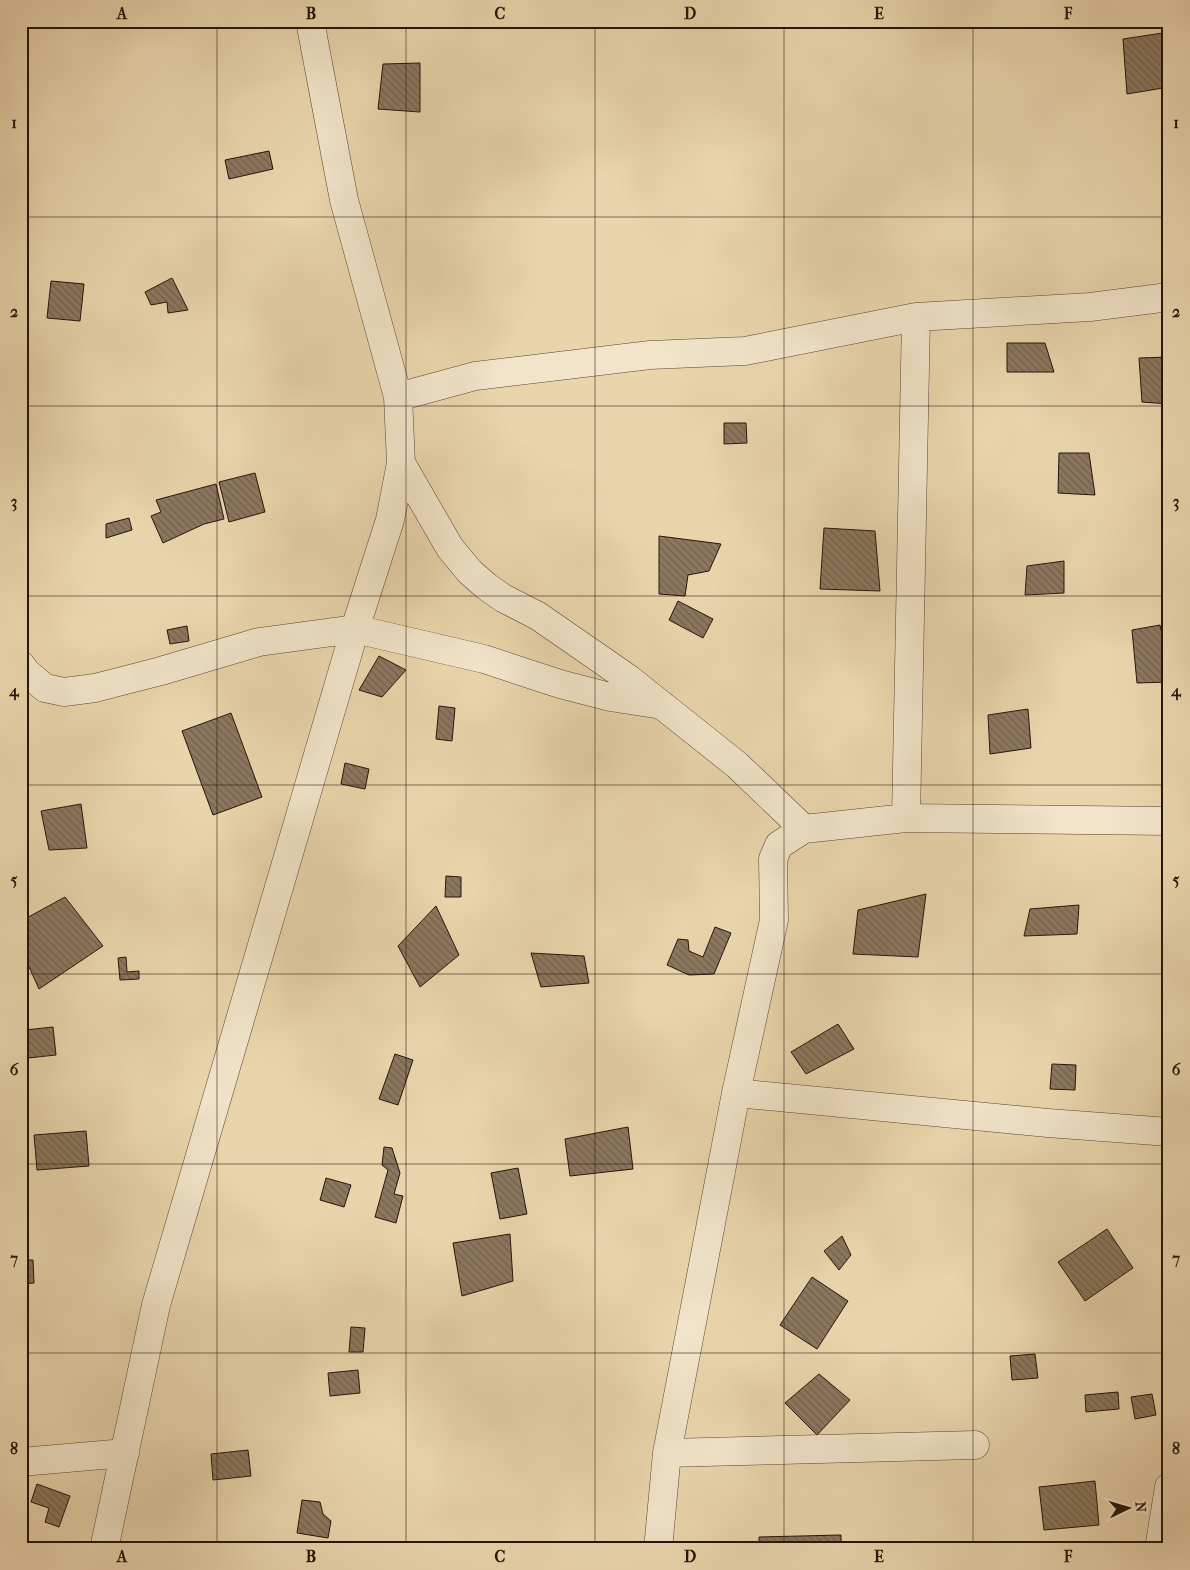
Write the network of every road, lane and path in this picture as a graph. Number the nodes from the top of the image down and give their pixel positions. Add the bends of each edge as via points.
1 (310, 21) edge
2 (1169, 297) edge
3 (916, 317) junction
4 (398, 397) junction
5 (400, 463) junction
6 (355, 629) junction
7 (21, 665) edge
8 (662, 705) junction
9 (906, 818) junction
10 (1169, 822) edge
11 (804, 829) junction
12 (736, 1093) junction
13 (1169, 1132) edge
14 (975, 1445) dead end
15 (125, 1453) junction
16 (667, 1453) junction
17 (21, 1462) edge
18 (1169, 1487) edge
19 (104, 1549) edge
20 (658, 1549) edge
21 (1159, 1549) edge

1 - 4 street via 344,200
2 - 3 street via 1090,307
3 - 4 street via 745,352 650,355 475,376
3 - 9 street
4 - 5 street
5 - 6 street via 390,520
5 - 8 street via 450,548 470,572 503,598 538,616
6 - 7 street via 259,642 142,676 64,692 45,688
6 - 8 street via 484,659 610,697
6 - 15 street via 156,1305
8 - 11 street via 737,765
9 - 10 street
9 - 11 street
11 - 12 street via 779,845 773,859 774,920
12 - 13 street
12 - 16 street
14 - 16 street
15 - 17 street
15 - 19 street
16 - 20 street
18 - 21 street

